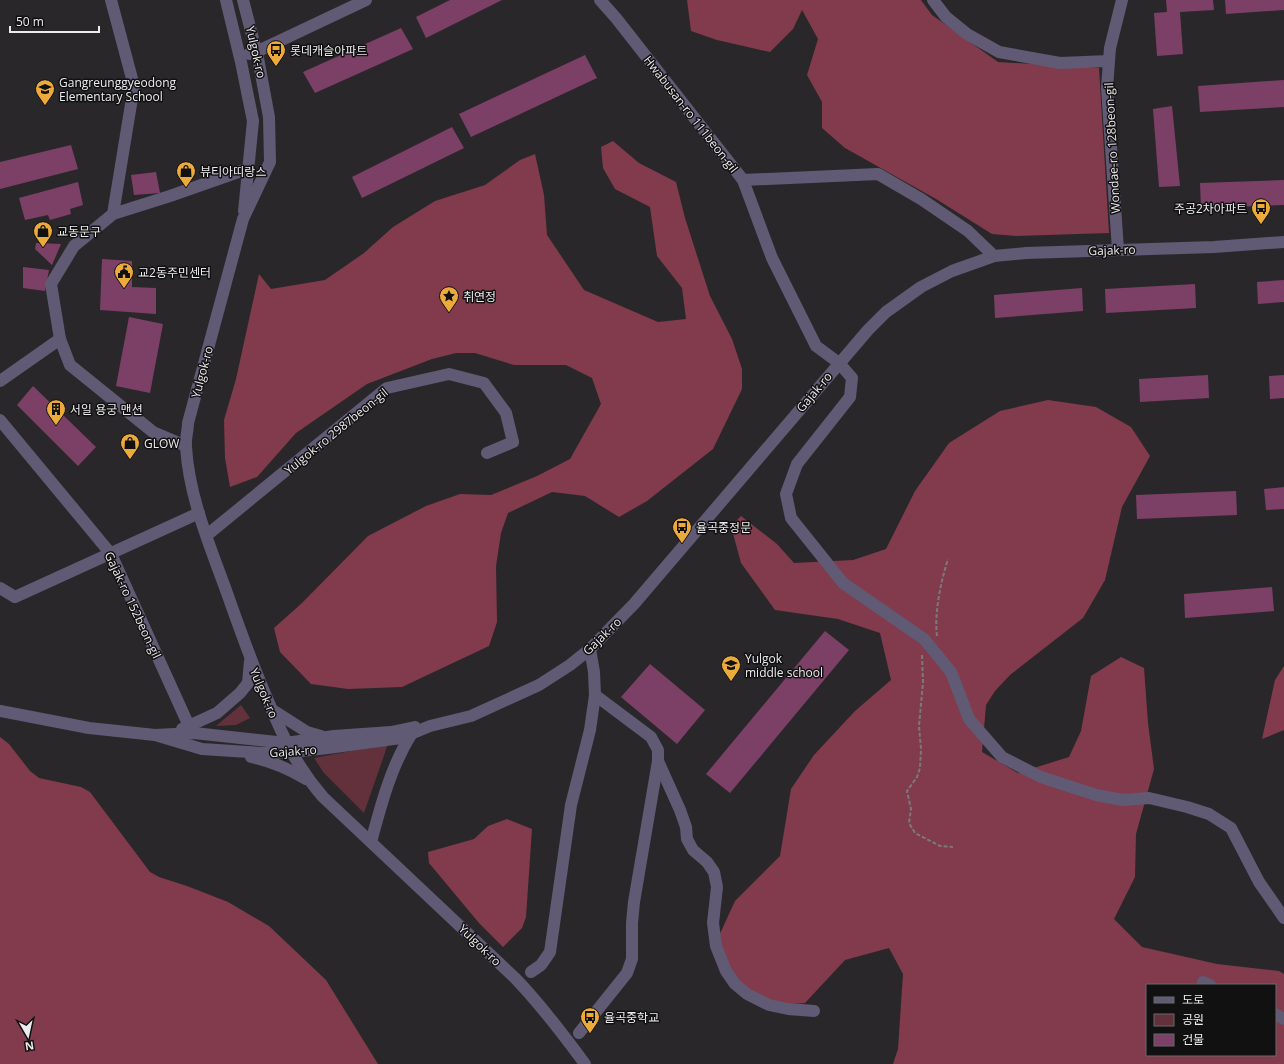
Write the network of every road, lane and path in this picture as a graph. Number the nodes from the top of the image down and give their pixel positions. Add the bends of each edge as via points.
1 (111, 0) edge
2 (226, 0) edge
3 (243, 0) edge
4 (366, 0) edge
5 (600, 0) edge
6 (933, 0) edge
7 (1122, 0) edge
8 (342, 6) edge
9 (256, 52) junction
10 (240, 56) junction
11 (1109, 61) junction
12 (247, 169) junction
13 (743, 180) junction
14 (113, 214) junction
15 (243, 219) junction
16 (1284, 242) edge
17 (1118, 250) junction
18 (994, 256) junction
19 (60, 340) junction
20 (839, 363) junction
21 (0, 381) edge
22 (0, 420) edge
23 (186, 446) junction
24 (487, 453) dead end
25 (199, 513) junction
26 (207, 536) junction
27 (111, 554) junction
28 (948, 559) dead end
29 (0, 588) edge
30 (932, 641) junction
31 (590, 649) junction
32 (250, 660) junction
33 (595, 695) junction
34 (271, 709) junction
35 (0, 711) edge
36 (189, 726) junction
37 (430, 726) junction
38 (412, 733) junction
39 (154, 735) junction
40 (170, 735) junction
41 (324, 737) junction
42 (288, 748) junction
43 (202, 750) junction
44 (658, 761) junction
45 (309, 781) junction
46 (371, 842) junction
47 (953, 847) dead end
48 (1284, 918) edge
49 (531, 972) dead end
50 (814, 1011) dead end
51 (579, 1033) dead end
52 (585, 1064) edge

1 - 14 street via 134,86
2 - 10 street, Yulgok-ro
3 - 9 street, Yulgok-ro
4 - 8 street
5 - 13 street, Hwabusan-ro 111beon-gil
6 - 11 street via 946,17 967,34 999,52 1060,63
7 - 11 street, Wondae-ro 128beon-gil
8 - 9 street
9 - 10 street
9 - 15 street, Yulgok-ro via 269,117 270,162
10 - 12 street, Yulgok-ro via 253,121
11 - 17 street, Wondae-ro 128beon-gil via 1107,88
12 - 14 street
12 - 15 street, Yulgok-ro
13 - 18 street, Hwabusan-ro 111beon-gil via 878,174 968,231
13 - 20 street via 772,258 816,346
14 - 19 street via 74,246 52,284
15 - 23 street, Yulgok-ro via 190,416
16 - 17 street, Gajak-ro
17 - 18 street, Gajak-ro
18 - 20 street, Gajak-ro via 952,271 921,287 886,312
19 - 21 street
19 - 23 street via 70,366 153,432
20 - 30 street via 852,378 850,397 797,464 786,494 791,518 843,582 924,639
20 - 31 street, Gajak-ro via 634,604
22 - 27 street, Gajak-ro 152beon-gil
23 - 25 street, Yulgok-ro via 190,478
24 - 26 street, Yulgok-ro 2987beon-gil via 513,442 506,413 484,383 448,374 387,388
25 - 26 street, Yulgok-ro
25 - 27 street
26 - 32 street, Yulgok-ro
27 - 29 street via 15,597
27 - 36 street, Gajak-ro 152beon-gil
28 - 30 path via 941,582
30 - 47 path via 922,644 920,768 907,791 911,809 909,824 914,833 940,846
30 - 48 street via 951,672 969,719 1002,756 1040,777 1096,795 1123,800 1149,798 1209,814 1231,828 1259,882
31 - 33 street
31 - 37 street, Gajak-ro via 539,685 471,716
32 - 34 street, Yulgok-ro
32 - 36 street via 248,683 240,693 217,713
33 - 44 street via 651,737 658,750
33 - 49 street via 590,730 572,805 550,952 541,966
34 - 41 street via 307,732
34 - 42 street, Yulgok-ro
35 - 39 street, Gajak-ro via 89,728
36 - 40 street
37 - 38 street, Gajak-ro
37 - 41 street, Gajak-ro
38 - 42 street, Gajak-ro via 401,738
38 - 46 street via 388,784
39 - 40 street, Gajak-ro
39 - 43 street, Gajak-ro
40 - 42 street, Gajak-ro via 194,733
41 - 42 street, Gajak-ro
42 - 43 street, Gajak-ro via 262,753
42 - 45 street, Yulgok-ro
43 - 45 street via 260,759 290,770
44 - 50 street via 680,810 687,839 693,850 714,872 717,887 714,938 726,971 735,984 747,994 769,1005 788,1010
44 - 51 street via 634,902 632,959 627,973
45 - 46 street, Yulgok-ro
46 - 52 street, Yulgok-ro via 520,984 556,1025

